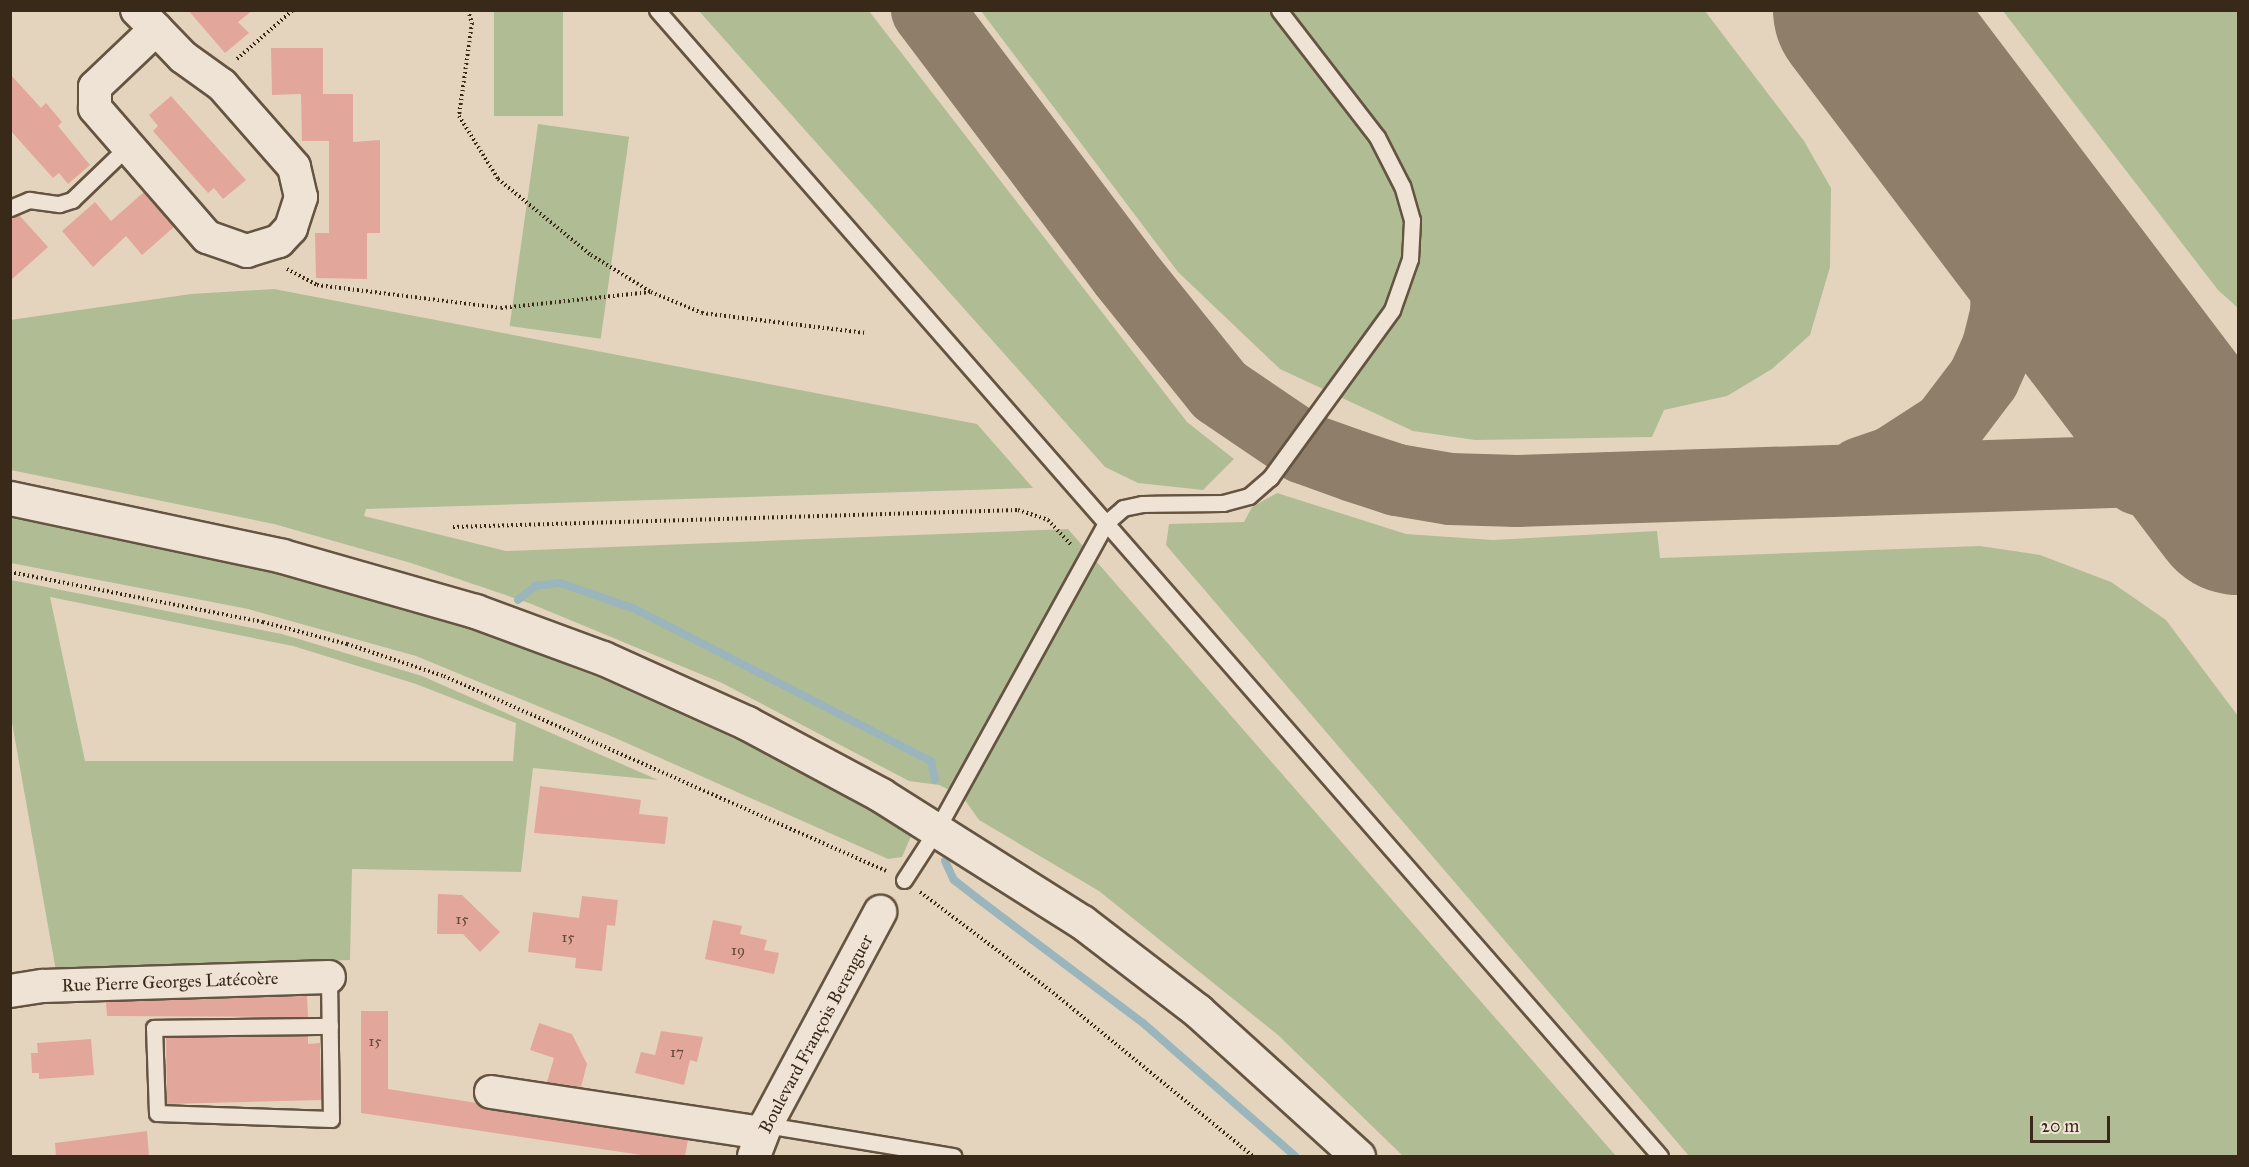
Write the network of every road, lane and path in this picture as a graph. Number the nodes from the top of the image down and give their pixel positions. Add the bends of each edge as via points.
1 (293, 10) edge
2 (657, 10) edge
3 (1279, 10) edge
4 (470, 11) edge
5 (147, 20) edge
6 (214, 80) junction
7 (127, 147) junction
8 (10, 208) edge
9 (264, 249) junction
10 (651, 292) junction
11 (866, 333) dead end
12 (10, 498) edge
13 (1106, 523) junction
14 (453, 527) dead end
15 (1080, 570) junction
16 (10, 572) edge
17 (937, 829) junction
18 (904, 880) junction
19 (880, 912) dead end
20 (329, 977) joint
21 (10, 991) edge
22 (330, 1026) junction
23 (491, 1092) dead end
24 (760, 1138) edge
25 (953, 1156) edge
26 (1253, 1156) edge
27 (1358, 1156) edge
28 (1660, 1156) edge

1 - 6 path
2 - 13 lane
3 - 13 lane via 1377,137 1402,186 1412,220 1410,259 1392,310 1270,478 1249,496 1223,503 1142,504 1123,508
4 - 10 path via 472,23 459,116 463,127 498,179 591,255
5 - 6 street via 183,57
5 - 7 street via 92,94 95,108
6 - 9 street via 294,166 299,182 301,197 291,228
7 - 8 lane via 72,200 59,204 29,200
7 - 9 street via 207,237 229,247
9 - 10 path via 294,275 317,285 459,305 501,308
10 - 11 path via 702,312
12 - 17 street via 282,556 475,611 603,658 747,723
13 - 15 lane
13 - 28 lane
14 - 15 path via 1018,510 1048,520 1065,534
15 - 17 lane
16 - 18 path via 263,622 444,676
17 - 18 lane
17 - 27 street via 1082,922 1198,1011
18 - 26 path via 1056,995
19 - 24 street, Boulevard François Berenguer
20 - 21 street, Rue Pierre Georges Latécoère via 43,986
20 - 22 lane
22 - 22 lane via 332,1119 157,1113 154,1028
23 - 24 street
24 - 25 lane

